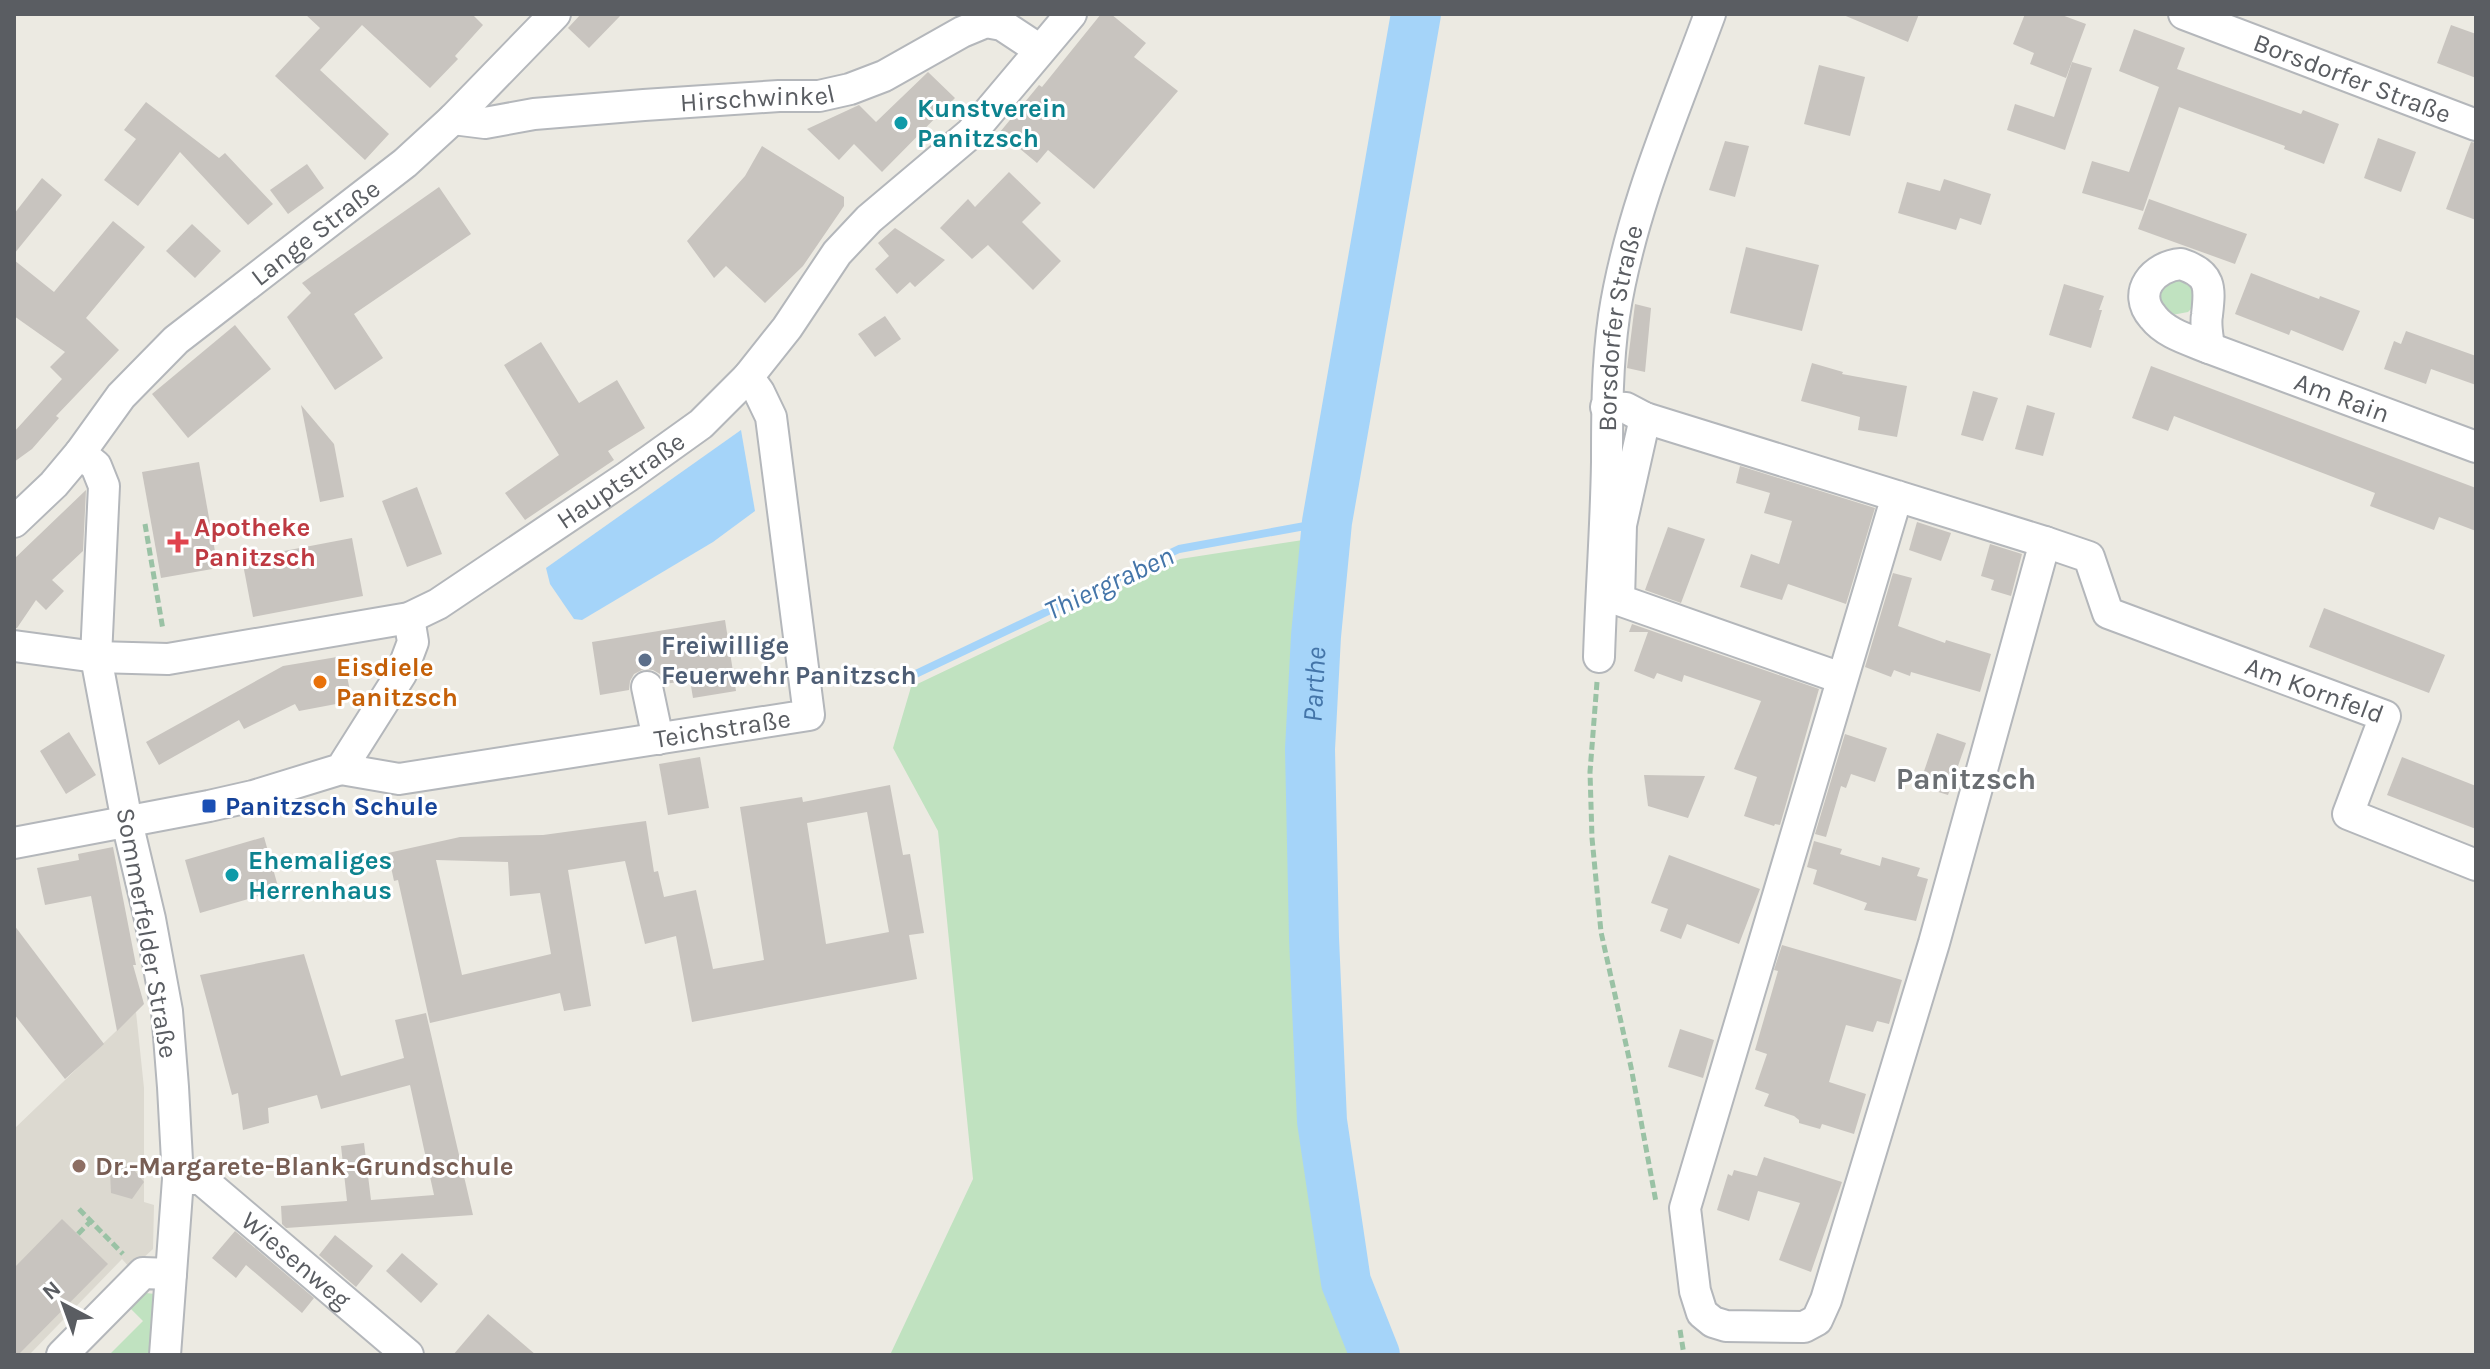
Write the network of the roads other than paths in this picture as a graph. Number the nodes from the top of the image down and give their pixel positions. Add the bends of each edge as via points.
1 (555, 14) edge
2 (1071, 14) edge
3 (1710, 14) edge
4 (2184, 14) edge
5 (1040, 50) junction
6 (453, 119) junction
7 (2476, 125) edge
8 (2209, 348) dead end
9 (748, 377) junction
10 (1606, 407) junction
11 (1645, 418) junction
12 (2476, 447) edge
13 (80, 453) junction
14 (1897, 496) junction
15 (14, 522) edge
16 (2045, 542) junction
17 (409, 618) junction
18 (14, 646) edge
19 (96, 657) junction
20 (1599, 657) road end
21 (1841, 678) junction
22 (647, 687) dead end
23 (658, 739) junction
24 (341, 769) junction
25 (127, 822) junction
26 (14, 843) edge
27 (2476, 865) edge
28 (178, 1179) junction
29 (157, 1274) junction
30 (62, 1355) edge
31 (165, 1355) edge
32 (408, 1355) edge

1 - 6 street, Lange Straße
2 - 5 street, Hauptstraße
3 - 10 street, Borsdorfer Straße via 1625,264 1614,316
4 - 7 street, Borsdorfer Straße
5 - 6 street, Hirschwinkel via 1002,25 986,22 884,76 819,96 628,106 485,123
5 - 9 street, Hauptstraße via 971,133 837,253
6 - 13 street, Lange Straße via 405,163 176,340 121,396
8 - 12 street, Am Rain
9 - 17 street, Hauptstraße via 701,424 627,477
9 - 23 street, Teichstraße via 771,417 809,715
10 - 11 street via 1626,408
10 - 20 street, Borsdorfer Straße
11 - 14 street
11 - 21 street via 1621,525 1619,600
13 - 15 street, Lange Straße
13 - 19 street via 96,466 104,486
14 - 16 street
14 - 21 street
16 - 21 street via 1934,943 1826,1300 1817,1320 1804,1327 1726,1326 1702,1313 1685,1208
16 - 27 street, Am Kornfeld via 2089,557 2108,613 2385,716 2348,814
17 - 19 street, Hauptstraße via 168,659
17 - 24 street via 413,642 401,674
18 - 19 street, Hauptstraße
19 - 25 street, Sommerfelder Straße
22 - 23 street
23 - 24 street, Teichstraße via 399,779
24 - 25 street, Teichstraße via 253,796
25 - 26 street, Teichstraße
25 - 28 street, Sommerfelder Straße via 167,1011
28 - 29 street, Sommerfelder Straße
28 - 32 street, Wiesenweg via 201,1179
29 - 30 street
29 - 31 street, Sommerfelder Straße

